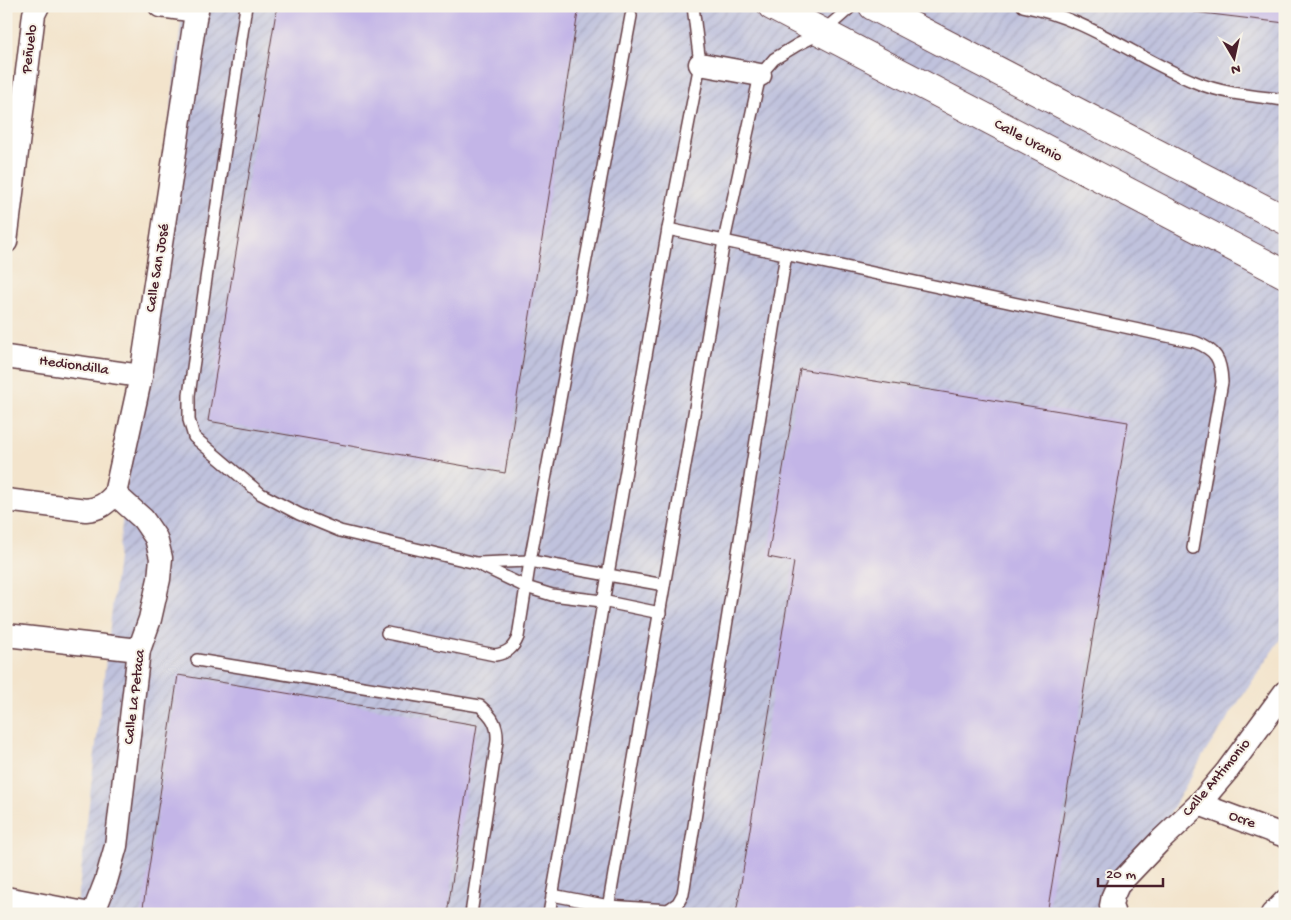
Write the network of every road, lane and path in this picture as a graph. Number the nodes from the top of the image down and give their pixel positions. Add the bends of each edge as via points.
1 (38, 6) edge
2 (160, 6) edge
3 (246, 6) edge
4 (693, 6) edge
5 (772, 6) edge
6 (852, 6) edge
7 (873, 6) edge
8 (1023, 6) edge
9 (197, 9) edge
10 (631, 16) dead end
11 (821, 33) junction
12 (700, 64) junction
13 (760, 76) junction
14 (1285, 100) edge
15 (1285, 220) edge
16 (668, 229) junction
17 (724, 241) junction
18 (6, 242) edge
19 (786, 254) junction
20 (1285, 274) edge
21 (6, 357) edge
22 (141, 376) junction
23 (115, 494) junction
24 (6, 500) edge
25 (1193, 548) dead end
26 (530, 561) junction
27 (476, 563) junction
28 (607, 574) junction
29 (664, 585) junction
30 (526, 587) junction
31 (602, 601) junction
32 (660, 613) junction
33 (387, 633) dead end
34 (6, 635) edge
35 (140, 650) junction
36 (197, 660) dead end
37 (1285, 692) edge
38 (1199, 804) junction
39 (1285, 836) edge
40 (552, 895) junction
41 (6, 898) edge
42 (1285, 901) edge
43 (608, 910) edge
44 (1112, 910) edge
45 (92, 914) edge
46 (471, 914) edge
47 (548, 914) edge
48 (1272, 914) edge

1 - 18 street, Peñuelo via 34,14
2 - 9 street
3 - 27 lane via 189,395 191,430 194,437 261,494 299,514 340,531
4 - 12 lane
5 - 11 street, Calle Uranio
6 - 11 lane
7 - 15 street
8 - 14 lane via 1047,10 1081,23 1196,83 1229,92
9 - 22 street, Calle San José
10 - 26 lane
11 - 13 lane via 774,60
11 - 20 street, Calle Uranio
12 - 13 street
12 - 16 lane
13 - 17 lane
16 - 17 lane
16 - 28 lane
17 - 19 lane
17 - 29 lane
19 - 25 lane via 1195,342 1209,348 1222,370 1222,382
19 - 43 lane via 682,894 678,904 668,910
21 - 22 street, Hediondilla
22 - 23 street, Calle San José
23 - 24 street via 96,509 86,510
23 - 35 street, Calle La Petaca via 143,519 156,538 161,558 160,579
26 - 27 lane
26 - 28 lane
26 - 30 lane
27 - 30 lane
28 - 29 lane
28 - 31 lane
29 - 32 lane
30 - 31 lane via 552,595
30 - 33 lane via 518,637 515,645 503,653
31 - 32 lane
31 - 40 lane
32 - 43 lane
34 - 35 street
35 - 45 street, Calle La Petaca via 116,846
36 - 46 lane via 480,706 488,713 497,730 497,741
37 - 38 street, Calle Antimonio
38 - 39 street, Ocre
38 - 44 street, Calle Antimonio via 1118,885
40 - 43 lane
40 - 47 lane
41 - 45 street
42 - 48 street

